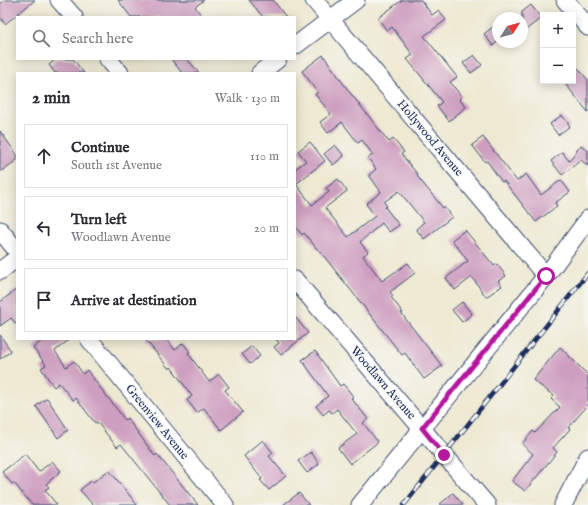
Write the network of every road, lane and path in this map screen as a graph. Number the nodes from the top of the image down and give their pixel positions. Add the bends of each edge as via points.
1 (60, 0) edge
2 (314, 0) edge
3 (356, 0) edge
4 (565, 0) edge
5 (73, 16) edge
6 (330, 19) junction
7 (588, 27) edge
8 (296, 45) edge
9 (109, 60) edge
10 (277, 60) edge
11 (119, 72) edge
12 (261, 72) edge
13 (588, 219) edge
14 (0, 230) edge
15 (16, 250) edge
16 (16, 259) edge
17 (0, 271) edge
18 (546, 276) junction
19 (296, 281) edge
20 (90, 340) edge
21 (422, 428) junction
22 (588, 457) edge
23 (225, 505) edge
24 (360, 505) edge
25 (487, 505) edge
26 (563, 505) edge

1 - 5 street
2 - 6 street, Hollywood Avenue
3 - 6 street
4 - 7 street
6 - 8 street
6 - 18 street, Hollywood Avenue
9 - 11 street
10 - 12 street
13 - 18 street
14 - 15 street
16 - 17 street
18 - 21 street
19 - 21 street, Woodlawn Avenue
20 - 23 street, Greenview Avenue
21 - 24 street
21 - 25 street, Woodlawn Avenue
22 - 26 street

